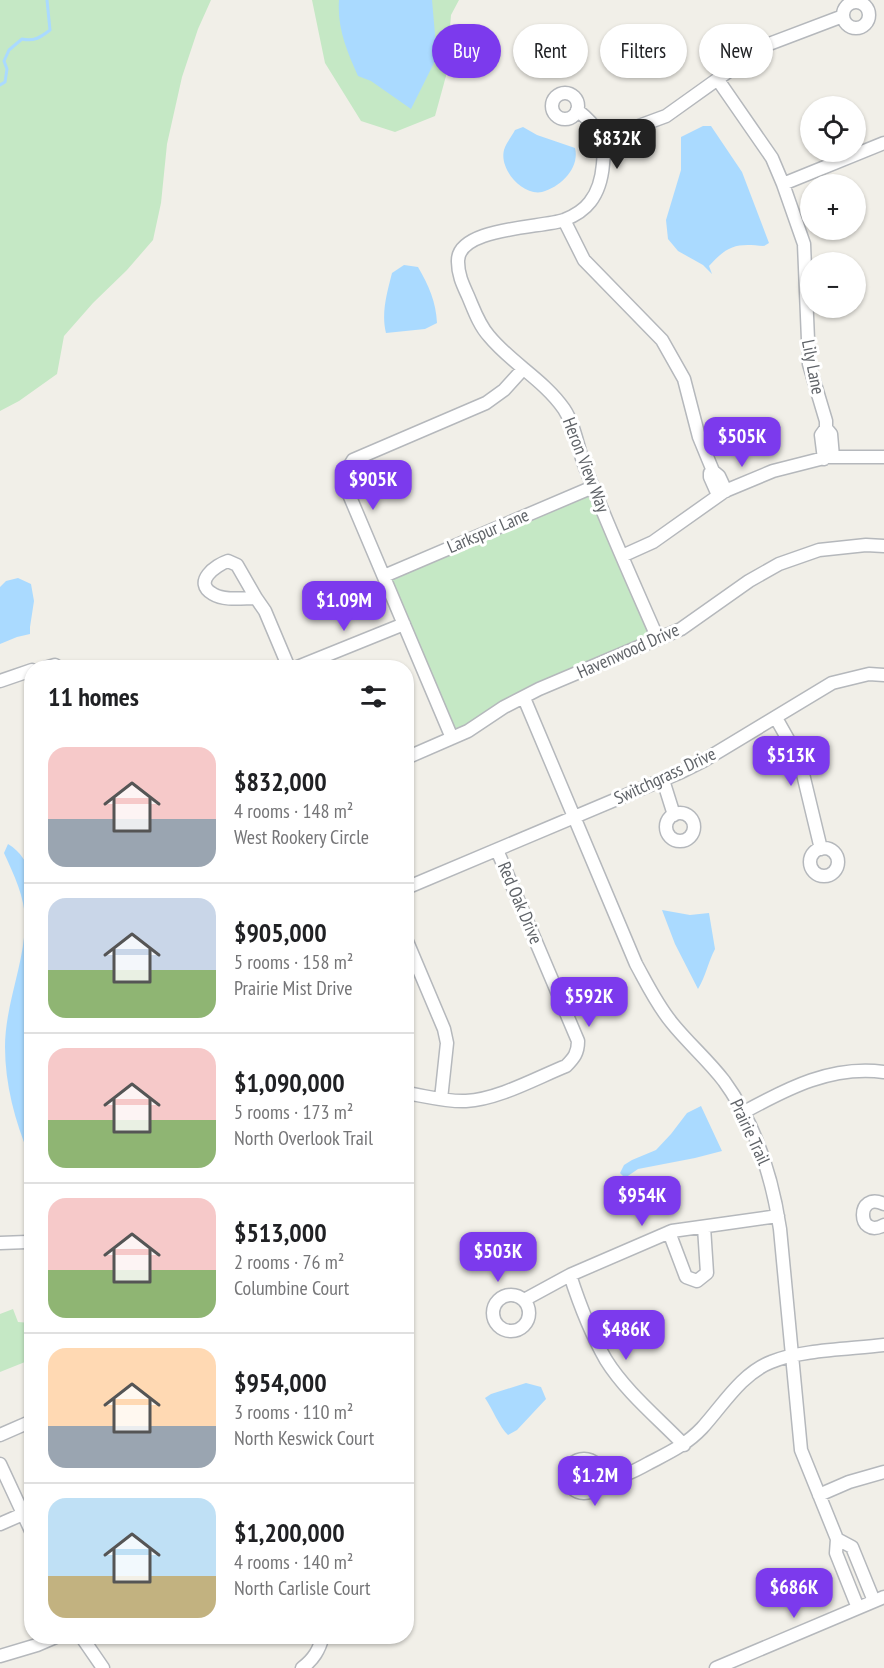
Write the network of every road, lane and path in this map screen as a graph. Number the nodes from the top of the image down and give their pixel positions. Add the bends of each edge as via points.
1 (843, 16) dead end
2 (718, 80) junction
3 (577, 111) dead end
4 (601, 140) junction
5 (884, 143) edge
6 (783, 184) junction
7 (564, 220) junction
8 (523, 369) junction
9 (884, 457) edge
10 (828, 458) junction
11 (592, 487) junction
12 (722, 493) junction
13 (884, 546) edge
14 (622, 556) junction
15 (384, 576) junction
16 (256, 598) dead end
17 (404, 624) junction
18 (658, 639) junction
19 (286, 660) edge
20 (315, 660) edge
21 (24, 673) edge
22 (884, 675) edge
23 (0, 681) edge
24 (524, 698) junction
25 (776, 718) junction
26 (452, 738) junction
27 (414, 755) edge
28 (663, 780) junction
29 (674, 814) dead end
30 (574, 817) junction
31 (821, 849) dead end
32 (497, 850) junction
33 (414, 885) edge
34 (414, 958) edge
35 (884, 1072) edge
36 (414, 1094) edge
37 (441, 1099) junction
38 (744, 1113) junction
39 (884, 1204) edge
40 (778, 1216) junction
41 (884, 1225) edge
42 (704, 1227) junction
43 (669, 1232) junction
44 (24, 1242) edge
45 (0, 1243) edge
46 (570, 1275) junction
47 (524, 1300) dead end
48 (884, 1345) edge
49 (792, 1356) junction
50 (24, 1424) edge
51 (0, 1435) edge
52 (684, 1445) junction
53 (0, 1464) edge
54 (599, 1471) junction
55 (884, 1472) edge
56 (819, 1495) junction
57 (23, 1514) joint
58 (0, 1524) edge
59 (837, 1539) junction
60 (879, 1599) edge
61 (858, 1608) junction
62 (39, 1644) edge
63 (86, 1644) edge
64 (321, 1644) edge
65 (0, 1656) edge
66 (103, 1668) edge
67 (302, 1668) edge
68 (716, 1668) edge

1 - 2 street via 764,46
2 - 4 street via 666,116
2 - 6 street, Lily Lane via 764,145
3 - 4 street via 593,123
4 - 7 street via 602,172 591,201
5 - 6 street
6 - 10 street, Lily Lane via 804,244 808,364 826,421 821,435
7 - 8 street, Heron View Way via 507,229 466,245 459,252 459,276 479,321
7 - 12 street via 584,260 662,340 684,379 699,437 713,471 710,477
8 - 11 street, Heron View Way via 566,411
8 - 15 street via 486,404 353,460 347,468 345,485
9 - 10 street
10 - 12 street via 773,471
11 - 14 street, Heron View Way
11 - 15 street, Larkspur Lane
12 - 14 street via 653,542
13 - 18 street, Havenwood Drive via 819,550 778,564 681,629
14 - 18 street, Heron View Way
15 - 17 street
16 - 19 street
17 - 20 street
17 - 26 street
18 - 24 street, Havenwood Drive
21 - 23 street
22 - 25 street, Switchgrass Drive via 869,674 832,683
24 - 26 street, Havenwood Drive
24 - 30 street, Prairie Trail
25 - 28 street, Switchgrass Drive
25 - 31 street via 803,774
26 - 27 street, Havenwood Drive
28 - 29 street
28 - 30 street, Switchgrass Drive
30 - 32 street, Switchgrass Drive
30 - 38 street, Prairie Trail via 656,1002 724,1081
32 - 33 street, Switchgrass Drive
32 - 37 street, Red Oak Drive via 578,1041 578,1050 566,1066 488,1098
34 - 37 street via 446,1036
35 - 38 street via 840,1072 816,1078 782,1091
36 - 37 street
38 - 40 street, Prairie Trail via 763,1154
39 - 41 street via 872,1202 862,1212 870,1227
40 - 42 street
40 - 49 street, Prairie Trail
42 - 43 street
42 - 43 street via 707,1273 698,1281 686,1277
43 - 46 street
44 - 45 street
46 - 47 street
46 - 52 street via 607,1361
48 - 49 street
49 - 52 street via 756,1370
49 - 56 street, Prairie Trail via 801,1450
50 - 51 street
52 - 54 street via 614,1479
53 - 57 street
54 - 54 street via 598,1487 590,1493 580,1493 567,1481 566,1471 573,1462 588,1459
55 - 56 street
56 - 59 street, Prairie Trail
57 - 58 street
59 - 60 street via 852,1547
59 - 61 street, Prairie Trail via 836,1553
60 - 61 street
61 - 68 street
62 - 65 street
63 - 66 street
64 - 67 street

